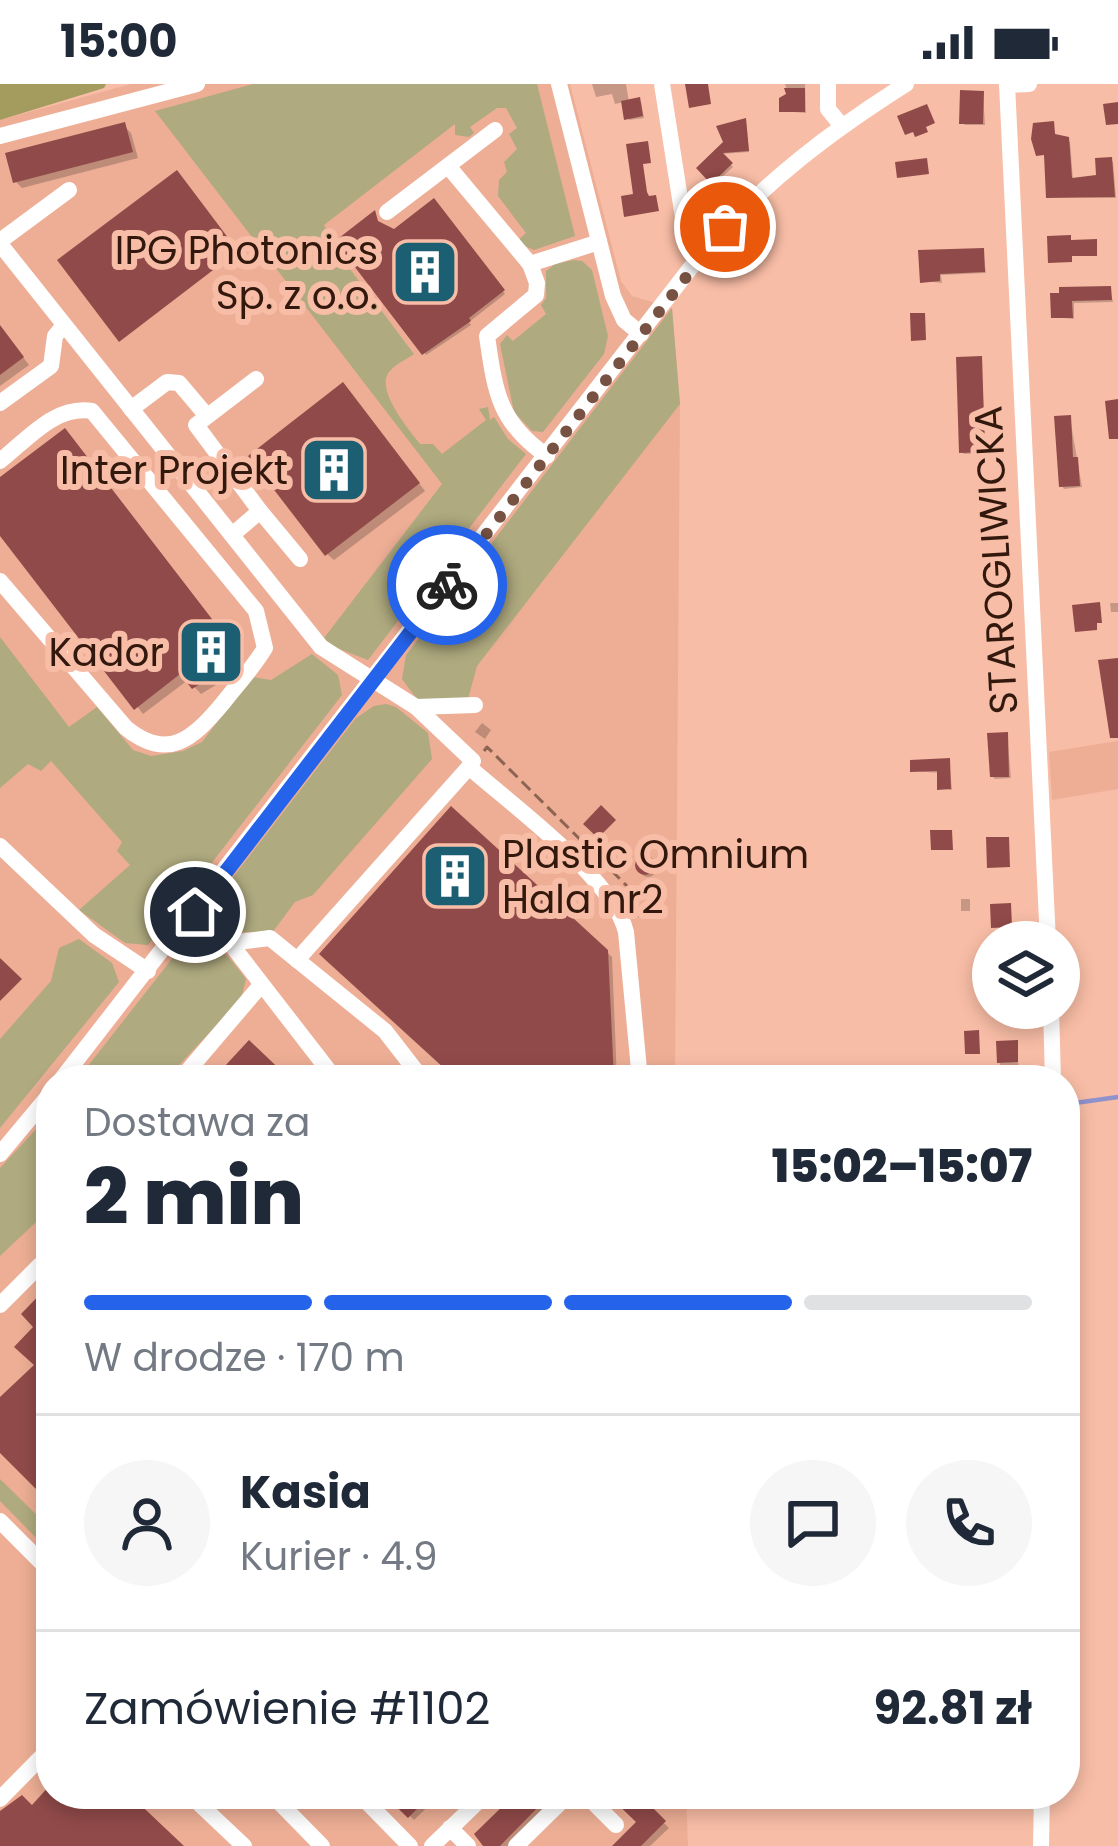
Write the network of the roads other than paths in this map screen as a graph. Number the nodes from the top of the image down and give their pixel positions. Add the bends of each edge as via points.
1 (196, 84) edge
2 (559, 84) edge
3 (662, 84) edge
4 (828, 84) edge
5 (906, 84) edge
6 (1029, 84) edge
7 (1007, 85) edge
8 (841, 125) junction
9 (495, 130) dead end
10 (0, 136) edge
11 (448, 166) junction
12 (69, 190) dead end
13 (387, 212) dead end
14 (599, 242) junction
15 (0, 243) edge
16 (706, 248) junction
17 (530, 264) junction
18 (64, 325) junction
19 (641, 334) junction
20 (256, 380) dead end
21 (0, 403) edge
22 (134, 413) junction
23 (207, 416) junction
24 (114, 438) junction
25 (547, 456) junction
26 (0, 461) edge
27 (260, 511) junction
28 (232, 535) junction
29 (300, 559) dead end
30 (0, 580) edge
31 (284, 601) junction
32 (256, 611) junction
33 (374, 679) junction
34 (475, 705) dead end
35 (416, 707) junction
36 (469, 767) junction
37 (0, 845) edge
38 (195, 912) junction
39 (1047, 921) edge
40 (230, 943) junction
41 (297, 960) junction
42 (148, 971) junction
43 (261, 986) junction
44 (1052, 1029) edge
45 (73, 1065) edge
46 (193, 1065) edge
47 (324, 1065) edge
48 (411, 1065) edge
49 (638, 1065) edge
50 (1053, 1065) edge
51 (36, 1111) edge
52 (0, 1154) edge
53 (36, 1270) edge
54 (0, 1305) edge
55 (0, 1521) edge
56 (36, 1558) edge
57 (36, 1762) edge
58 (0, 1799) edge
59 (205, 1809) edge
60 (286, 1809) edge
61 (374, 1809) edge
62 (470, 1809) edge
63 (554, 1809) edge
64 (600, 1809) edge
65 (1042, 1809) edge
66 (616, 1825) dead end
67 (450, 1828) junction
68 (244, 1846) edge
69 (322, 1846) edge
70 (410, 1846) edge
71 (432, 1846) edge
72 (468, 1846) edge
73 (516, 1846) edge
74 (1041, 1846) edge

1 - 10 street
2 - 14 street
3 - 16 street via 684,224
4 - 8 street via 828,109
5 - 8 street
6 - 7 street
7 - 39 street, STAROGLIWICKA
8 - 16 street via 771,180
9 - 11 street
11 - 13 street
11 - 17 street
12 - 15 street
14 - 17 street
14 - 19 street via 617,308
15 - 18 street
16 - 19 street
17 - 25 street via 536,295 487,336 501,409
18 - 21 street via 51,366
18 - 22 street
19 - 25 street
20 - 23 street
22 - 23 street via 167,382 179,382
22 - 24 street
22 - 28 street
23 - 27 street via 196,424
24 - 26 street via 92,411 74,409
24 - 32 street
25 - 33 street
27 - 28 street
27 - 29 street
28 - 31 street
30 - 32 street via 126,728 164,745 195,737 255,664 265,648
31 - 32 street
31 - 33 street via 321,647
33 - 35 street
33 - 38 street
34 - 35 street
35 - 36 street via 473,761
36 - 41 street
36 - 49 street via 604,888 622,915
37 - 42 street via 94,935
38 - 40 street
38 - 42 street
40 - 41 street via 270,938
40 - 43 street
41 - 48 street via 385,1031
42 - 45 street
43 - 46 street
43 - 47 street
44 - 50 street
51 - 52 street
53 - 54 street
55 - 56 street
57 - 58 street
59 - 68 street
60 - 69 street
61 - 70 street
62 - 67 street
63 - 73 street
64 - 66 street
65 - 74 street
67 - 71 street
67 - 72 street

